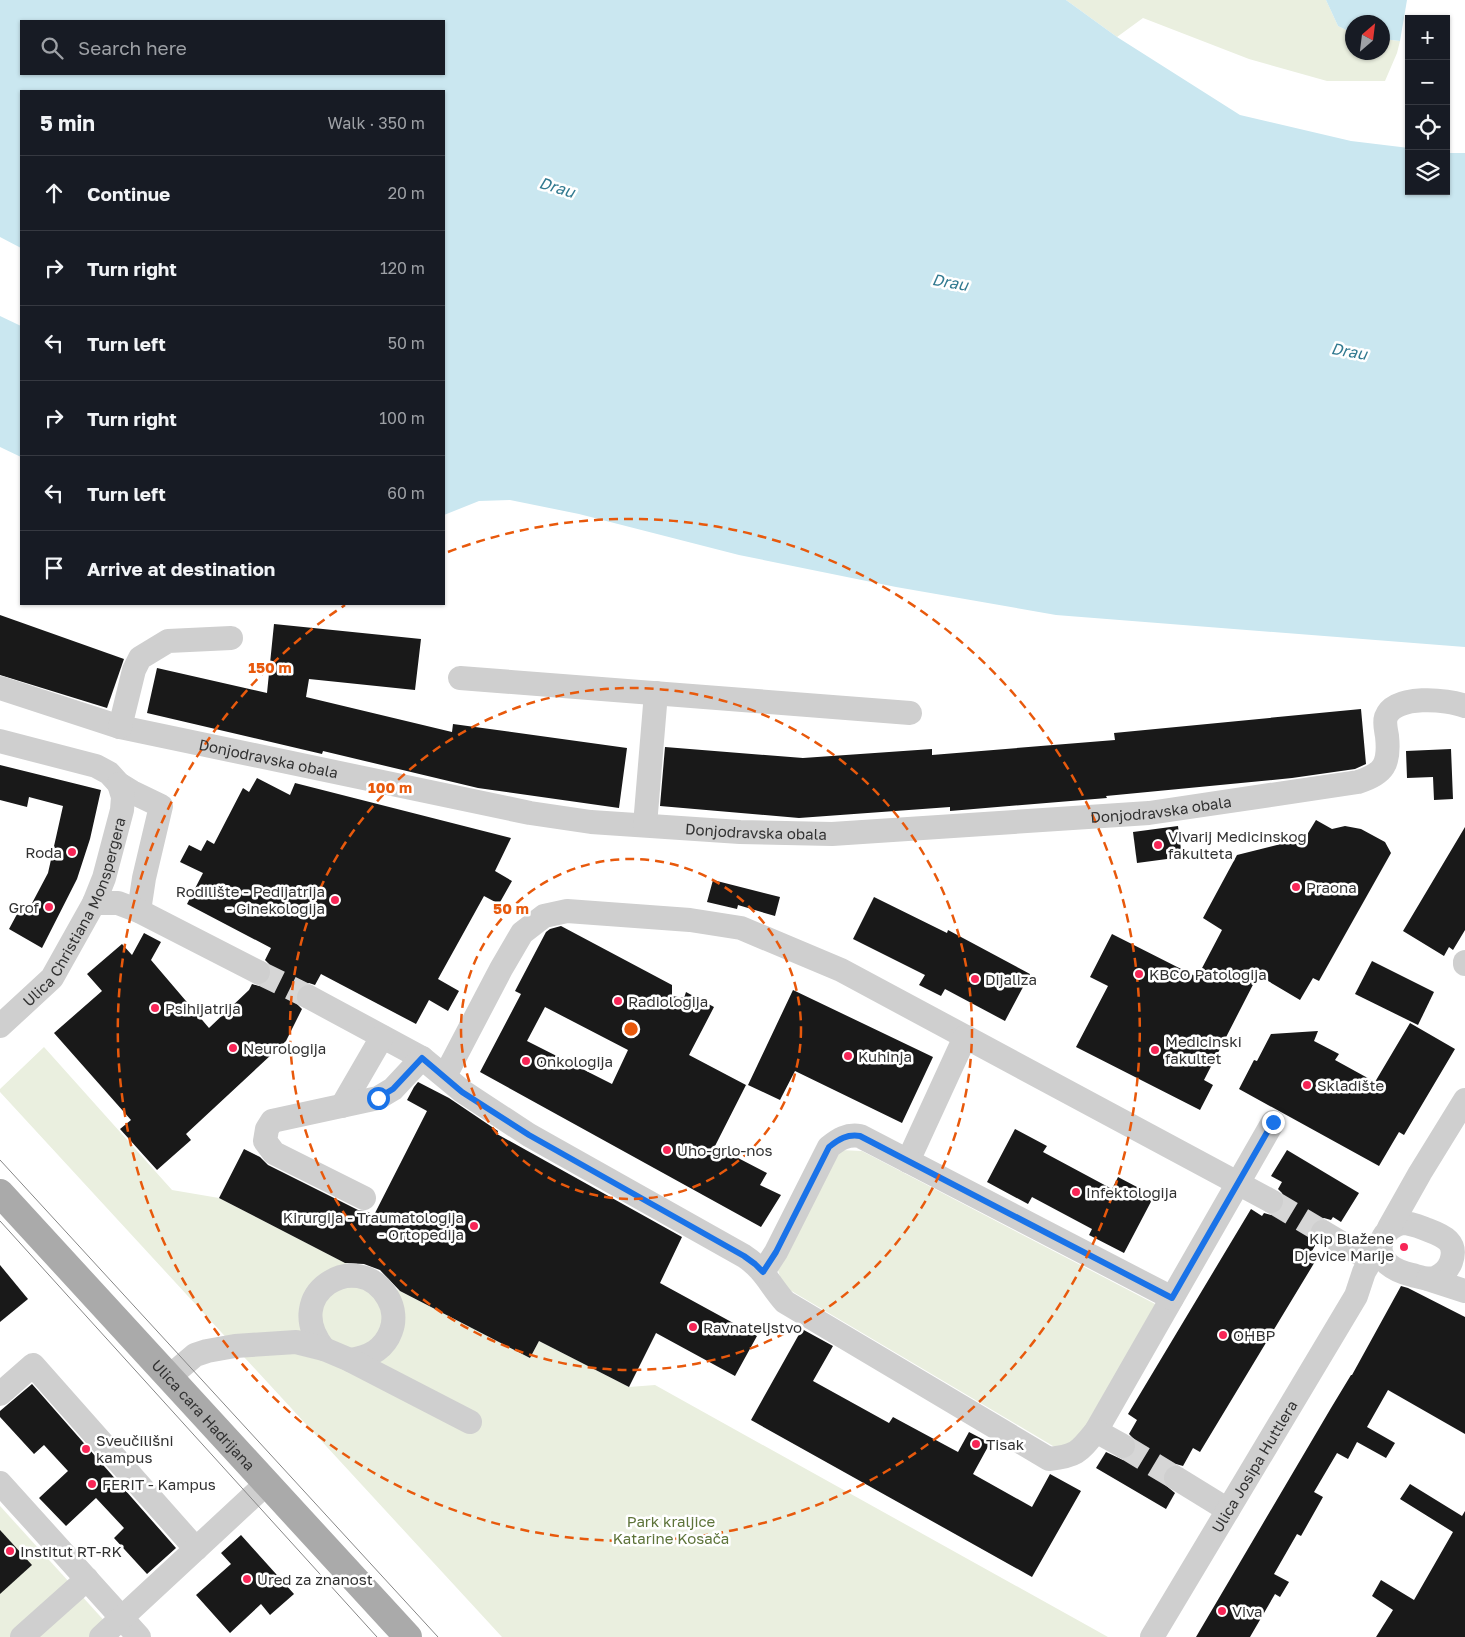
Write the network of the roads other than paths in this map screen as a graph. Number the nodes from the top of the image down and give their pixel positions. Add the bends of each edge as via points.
1 (231, 638) dead end
2 (460, 678) dead end
3 (0, 688) edge
4 (656, 693) junction
5 (1465, 706) edge
6 (910, 713) dead end
7 (120, 727) junction
8 (0, 741) edge
9 (120, 784) junction
10 (645, 825) junction
11 (94, 903) junction
12 (139, 911) junction
13 (258, 972) tunnel mouth
14 (309, 997) tunnel mouth
15 (0, 1026) edge
16 (382, 1037) junction
17 (965, 1037) junction
18 (422, 1058) junction
19 (445, 1076) junction
20 (1465, 1100) edge
21 (342, 1106) junction
22 (1273, 1122) dead end
23 (908, 1160) junction
24 (1420, 1174) junction
25 (1238, 1182) junction
26 (0, 1193) edge
27 (364, 1198) dead end
28 (1271, 1201) tunnel mouth
29 (1428, 1230) junction
30 (1323, 1232) tunnel mouth
31 (1380, 1243) junction
32 (1456, 1255) edge
33 (763, 1272) junction
34 (1401, 1272) junction
35 (1428, 1279) junction
36 (1465, 1291) edge
37 (1356, 1296) junction
38 (1172, 1298) junction
39 (324, 1349) junction
40 (350, 1360) junction
41 (169, 1377) junction
42 (0, 1394) edge
43 (470, 1422) dead end
44 (1096, 1431) junction
45 (1123, 1446) tunnel mouth
46 (1176, 1478) tunnel mouth
47 (0, 1483) edge
48 (267, 1483) junction
49 (1228, 1510) junction
50 (196, 1549) junction
51 (87, 1578) junction
52 (121, 1618) junction
53 (22, 1637) edge
54 (101, 1637) edge
55 (139, 1637) edge
56 (408, 1637) edge
57 (1152, 1637) edge

1 - 7 street via 168,641 140,658
2 - 4 street
3 - 7 street, Donjodravska obala
4 - 6 street
4 - 10 street
5 - 10 street, Donjodravska obala via 1415,700 1394,706 1386,716 1389,752 1384,765 1375,776 1358,782 1149,813 832,834
7 - 10 street, Donjodravska obala via 530,813 591,822
8 - 9 street via 96,766
9 - 11 street, Ulica Christiana Monspergera via 122,810
9 - 12 street via 161,806
11 - 12 street via 118,903
11 - 15 street, Ulica Christiana Monspergera via 52,978
12 - 13 street
14 - 16 street
16 - 18 street
16 - 21 street
17 - 19 street via 841,970 742,928 690,920 567,911 544,916 522,933
17 - 23 street
17 - 25 street
18 - 19 street
18 - 21 street via 393,1089 378,1098
19 - 33 street via 462,1092 529,1135 744,1256
20 - 24 street, Ulica Josipa Huttlera
21 - 27 street via 272,1121 265,1140 274,1153
22 - 25 street
23 - 33 street via 860,1136 850,1135 838,1140 829,1147
23 - 38 street
24 - 29 street, Ulica Josipa Huttlera via 1416,1204 1418,1217
24 - 31 street, Ulica Josipa Huttlera
25 - 28 street
25 - 38 street
26 - 41 main road, Ulica cara Hadrijana
29 - 31 street via 1402,1223
29 - 32 street via 1449,1241
30 - 31 street
31 - 34 street via 1387,1262
31 - 37 street, Ulica Josipa Huttlera
32 - 35 street via 1439,1276
32 - 36 street via 1451,1272
33 - 44 street via 785,1302 1049,1459 1074,1454
34 - 35 street
34 - 37 street, Ulica Josipa Huttlera via 1382,1275
35 - 36 street
37 - 49 street, Ulica Josipa Huttlera
38 - 44 street
39 - 40 street
39 - 40 street via 310,1326 315,1298 334,1280 361,1276 384,1291 394,1316 386,1342 376,1352
39 - 41 street via 296,1342 218,1348 195,1355
40 - 43 street
41 - 48 main road, Ulica cara Hadrijana
42 - 50 street via 33,1365
44 - 45 street
46 - 49 street
47 - 51 street
48 - 50 street
48 - 56 main road, Ulica cara Hadrijana
49 - 57 street, Ulica Josipa Huttlera
50 - 52 street
51 - 52 street
51 - 53 street
52 - 54 street
52 - 55 street

